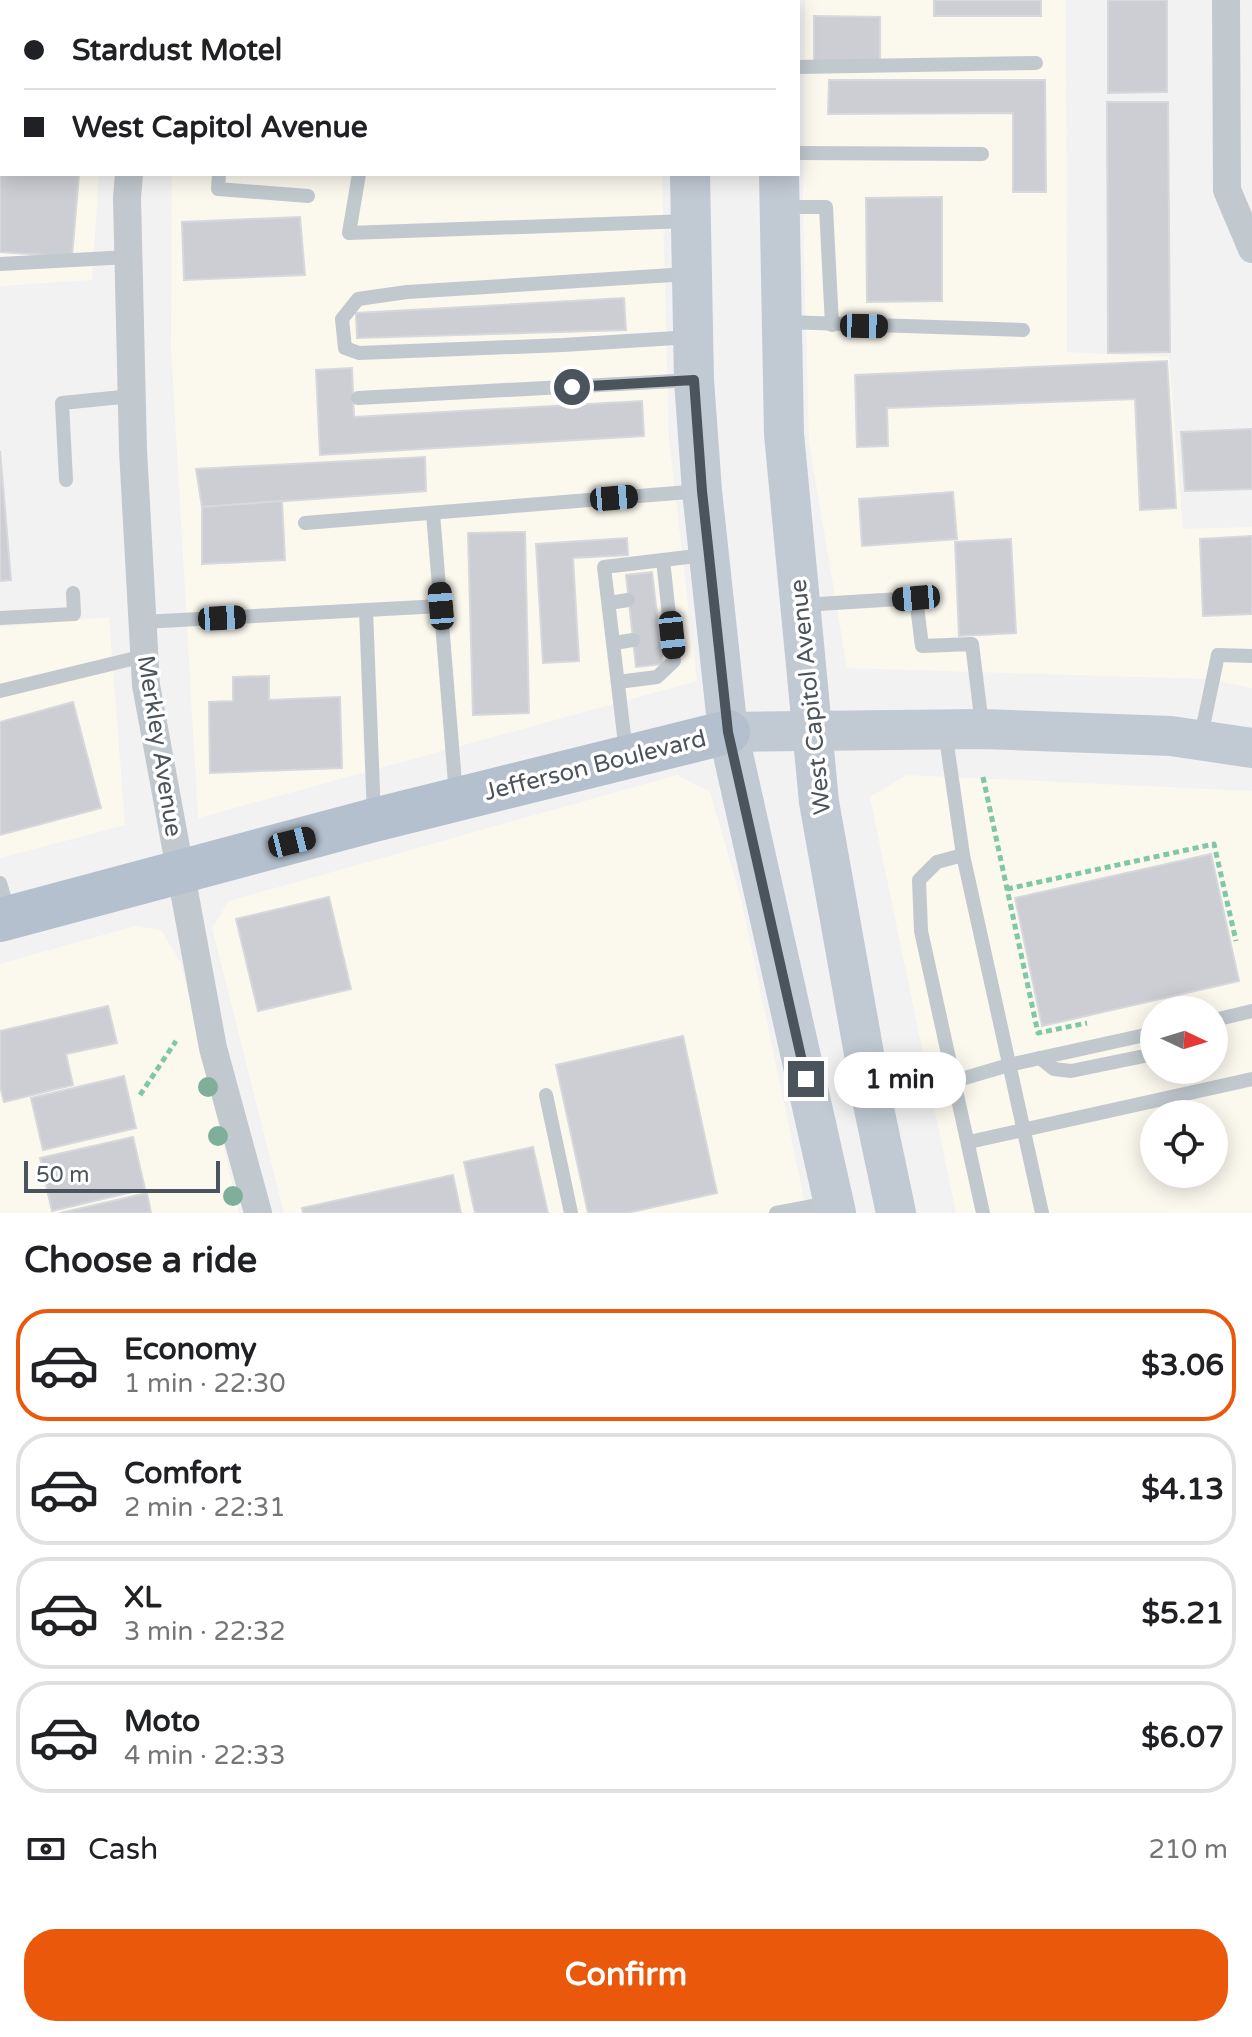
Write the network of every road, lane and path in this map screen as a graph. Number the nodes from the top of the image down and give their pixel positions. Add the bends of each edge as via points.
1 (1226, 0) edge
2 (1036, 63) dead end
3 (800, 67) edge
4 (800, 153) edge
5 (982, 154) dead end
6 (129, 176) edge
7 (219, 176) edge
8 (359, 176) edge
9 (690, 176) edge
10 (779, 190) edge
11 (308, 196) dead end
12 (690, 221) junction
13 (1252, 249) edge
14 (129, 257) junction
15 (0, 264) edge
16 (691, 274) junction
17 (780, 322) junction
18 (832, 325) junction
19 (1023, 330) dead end
20 (693, 337) junction
21 (694, 380) junction
22 (132, 396) junction
23 (358, 398) dead end
24 (66, 480) dead end
25 (702, 491) junction
26 (433, 513) junction
27 (305, 523) dead end
28 (709, 555) junction
29 (663, 560) junction
30 (73, 593) dead end
31 (628, 600) dead end
32 (609, 603) junction
33 (801, 605) junction
34 (441, 606) junction
35 (366, 610) junction
36 (0, 618) edge
37 (142, 622) junction
38 (633, 640) dead end
39 (614, 643) junction
40 (144, 656) junction
41 (1252, 656) edge
42 (618, 682) junction
43 (0, 691) edge
44 (964, 730) junction
45 (814, 731) junction
46 (728, 732) junction
47 (1200, 741) junction
48 (1252, 748) edge
49 (627, 757) junction
50 (983, 777) dead end
51 (457, 800) junction
52 (374, 820) junction
53 (963, 855) junction
54 (180, 871) junction
55 (1007, 889) junction
56 (3, 907) edge
57 (1236, 941) dead end
58 (1252, 1011) edge
59 (1228, 1017) edge
60 (1087, 1023) dead end
61 (1140, 1036) edge
62 (176, 1041) dead end
63 (1140, 1057) edge
64 (1040, 1058) junction
65 (1009, 1065) junction
66 (1252, 1079) edge
67 (954, 1082) junction
68 (140, 1095) dead end
69 (546, 1095) dead end
70 (873, 1104) junction
71 (1023, 1129) junction
72 (969, 1142) junction
73 (835, 1207) edge
74 (258, 1213) edge
75 (571, 1213) edge
76 (776, 1213) edge
77 (896, 1213) edge
78 (983, 1213) edge
79 (1042, 1213) edge

1 - 13 street via 1227,190
2 - 3 lane
4 - 5 lane
6 - 14 street, Merkley Avenue
7 - 11 lane via 218,189
8 - 12 lane via 349,233
9 - 12 main road
10 - 17 main road, West Capitol Avenue
10 - 18 lane via 826,207
12 - 16 main road
14 - 15 lane
14 - 22 street, Merkley Avenue
16 - 20 main road
16 - 20 lane via 358,299 342,319 342,333 350,352 375,354
17 - 18 lane
17 - 33 main road, West Capitol Avenue
18 - 19 lane
20 - 21 main road
21 - 23 lane
21 - 25 main road
22 - 24 lane via 62,403
22 - 37 street, Merkley Avenue
25 - 26 lane
25 - 28 main road
26 - 27 lane
26 - 34 lane
28 - 29 lane
28 - 46 main road
29 - 32 lane via 604,567
29 - 42 lane via 661,596 674,661 657,677
30 - 36 lane via 74,614
31 - 32 lane
32 - 39 lane
33 - 44 lane via 916,598 922,646 972,644
33 - 45 main road, West Capitol Avenue
34 - 35 lane
34 - 51 lane
35 - 37 lane
35 - 52 lane
37 - 40 street, Merkley Avenue
38 - 39 lane
39 - 42 lane
40 - 43 lane
40 - 54 street, Merkley Avenue
41 - 47 lane via 1218,655
42 - 49 lane
44 - 45 main road, Jefferson Boulevard
44 - 47 main road, Jefferson Boulevard
44 - 53 lane
45 - 46 main road, Jefferson Boulevard
45 - 70 main road, West Capitol Avenue via 819,802
46 - 49 main road, Jefferson Boulevard
46 - 73 main road
47 - 48 main road, Jefferson Boulevard
49 - 51 main road, Jefferson Boulevard
50 - 55 path
51 - 52 main road, Jefferson Boulevard
52 - 54 main road, Jefferson Boulevard
53 - 65 lane
53 - 67 lane via 937,862 919,880 921,931
54 - 56 main road, Jefferson Boulevard
54 - 74 street, Merkley Avenue via 213,1048
55 - 57 path via 1214,844
55 - 60 path via 1038,1033
58 - 59 lane
61 - 64 lane
62 - 68 path
63 - 64 lane via 1071,1071 1054,1069
64 - 65 lane
65 - 67 lane
65 - 71 lane
66 - 71 lane
67 - 70 lane
67 - 72 lane
69 - 75 lane
70 - 77 main road, West Capitol Avenue
71 - 72 lane
71 - 79 lane
72 - 78 lane
73 - 76 lane

